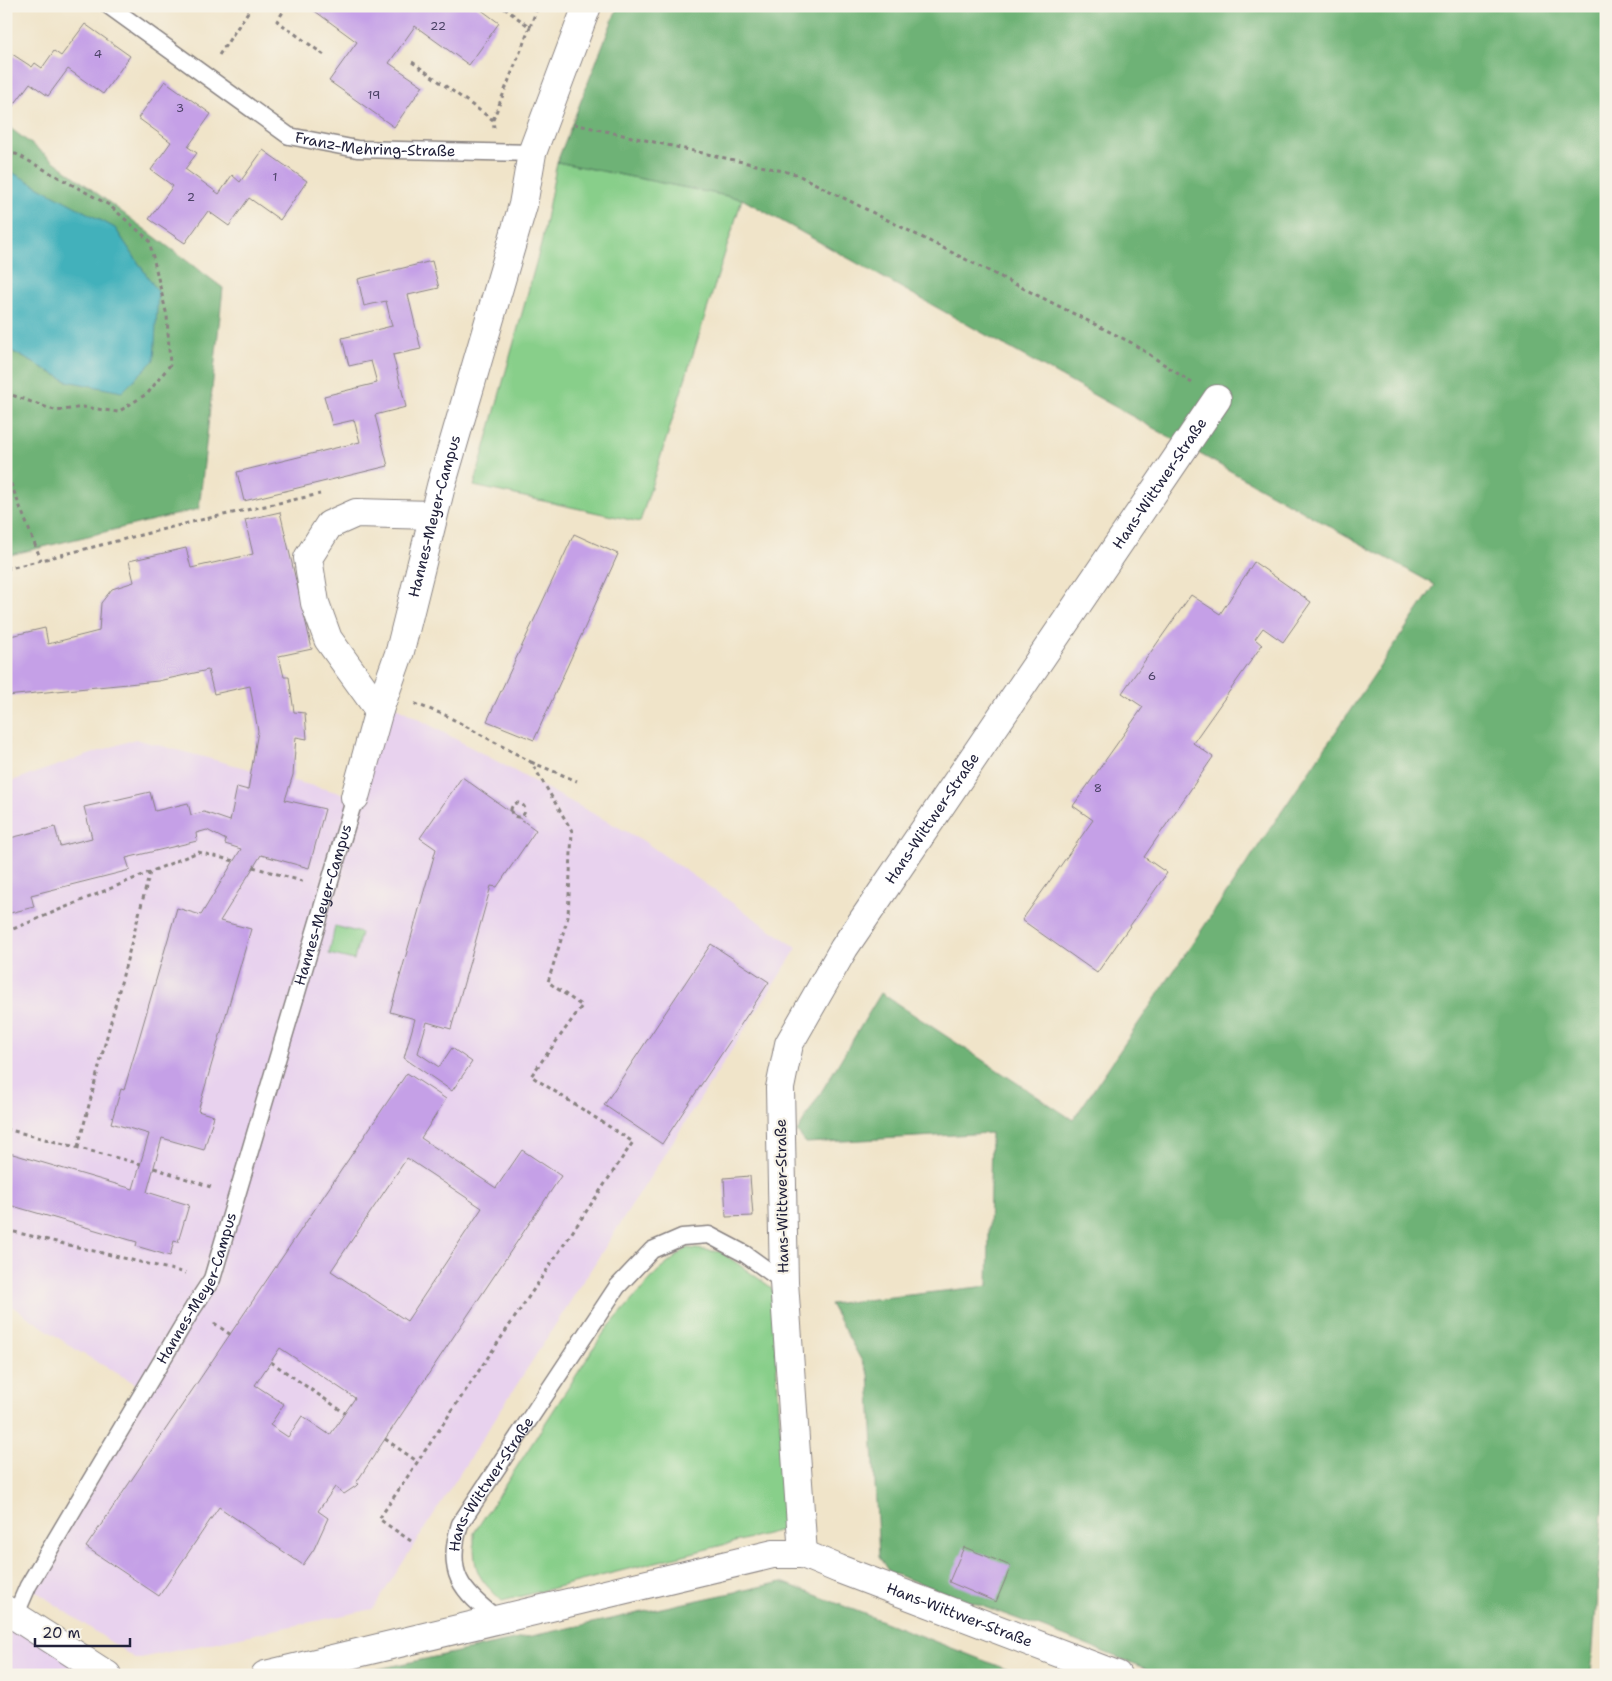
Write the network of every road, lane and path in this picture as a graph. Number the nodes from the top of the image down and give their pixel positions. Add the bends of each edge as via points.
1 (109, 6) edge
2 (252, 6) edge
3 (287, 6) edge
4 (501, 6) edge
5 (538, 6) edge
6 (587, 6) edge
7 (530, 27) junction
8 (327, 57) dead end
9 (412, 62) dead end
10 (206, 75) junction
11 (546, 118) junction
12 (493, 120) junction
13 (532, 153) junction
14 (6, 154) edge
15 (496, 154) junction
16 (6, 393) edge
17 (1217, 400) joint
18 (6, 477) edge
19 (325, 494) dead end
20 (433, 515) junction
21 (41, 560) junction
22 (6, 569) edge
23 (382, 701) junction
24 (531, 762) junction
25 (577, 781) dead end
26 (355, 797) joint
27 (515, 816) joint
28 (234, 861) dead end
29 (253, 867) dead end
30 (150, 872) junction
31 (327, 888) junction
32 (6, 932) edge
33 (6, 1129) edge
34 (78, 1147) junction
35 (141, 1164) dead end
36 (154, 1168) dead end
37 (236, 1195) junction
38 (6, 1230) edge
39 (212, 1279) junction
40 (784, 1282) junction
41 (271, 1362) dead end
42 (345, 1413) dead end
43 (385, 1439) dead end
44 (418, 1462) junction
45 (411, 1541) dead end
46 (803, 1554) junction
47 (11, 1613) edge
48 (498, 1619) junction
49 (107, 1675) edge
50 (265, 1675) edge
51 (1117, 1675) edge

1 - 10 lane, Franz-Mehring-Straße
2 - 10 path
3 - 8 path via 277,21
4 - 7 path
5 - 7 path
6 - 11 street, Hannes-Meyer-Campus
7 - 12 path
9 - 12 path
10 - 15 lane, Franz-Mehring-Straße via 288,136 357,149
11 - 13 street, Hannes-Meyer-Campus
11 - 17 path via 796,174 1132,342
12 - 15 path
13 - 15 lane, Franz-Mehring-Straße
13 - 20 street, Hannes-Meyer-Campus via 523,205
14 - 16 path via 16,154 109,205 149,240 167,316 170,365 148,392 118,412 83,407 57,411
17 - 40 street, Hans-Wittwer-Straße via 844,948 789,1044 780,1088
18 - 21 path
19 - 21 path
20 - 23 street, Hannes-Meyer-Campus via 400,651
20 - 23 street via 356,513 329,525 308,558 315,602 328,639
21 - 22 path
23 - 24 path via 445,715
23 - 26 street, Hannes-Meyer-Campus
24 - 25 path
24 - 44 path via 572,831 568,917 548,982 582,1006 531,1076 633,1142
26 - 31 lane, Hannes-Meyer-Campus
27 - 27 path via 511,807 516,803 522,804 524,814
28 - 30 path via 198,852
29 - 31 path
30 - 32 path
30 - 34 path
31 - 37 lane, Hannes-Meyer-Campus
33 - 34 path
34 - 35 path
36 - 37 path
37 - 39 lane, Hannes-Meyer-Campus
38 - 39 path
39 - 47 lane, Hannes-Meyer-Campus
40 - 46 street, Hans-Wittwer-Straße
40 - 48 lane, Hans-Wittwer-Straße via 745,1254 709,1235 682,1237 652,1250 617,1287 460,1524 453,1546 461,1585 474,1602
41 - 42 path
43 - 44 path
44 - 45 path via 379,1519
46 - 48 street, Hans-Wittwer-Straße via 773,1554
46 - 51 street, Hans-Wittwer-Straße
47 - 49 street
48 - 50 street, Hans-Wittwer-Straße

